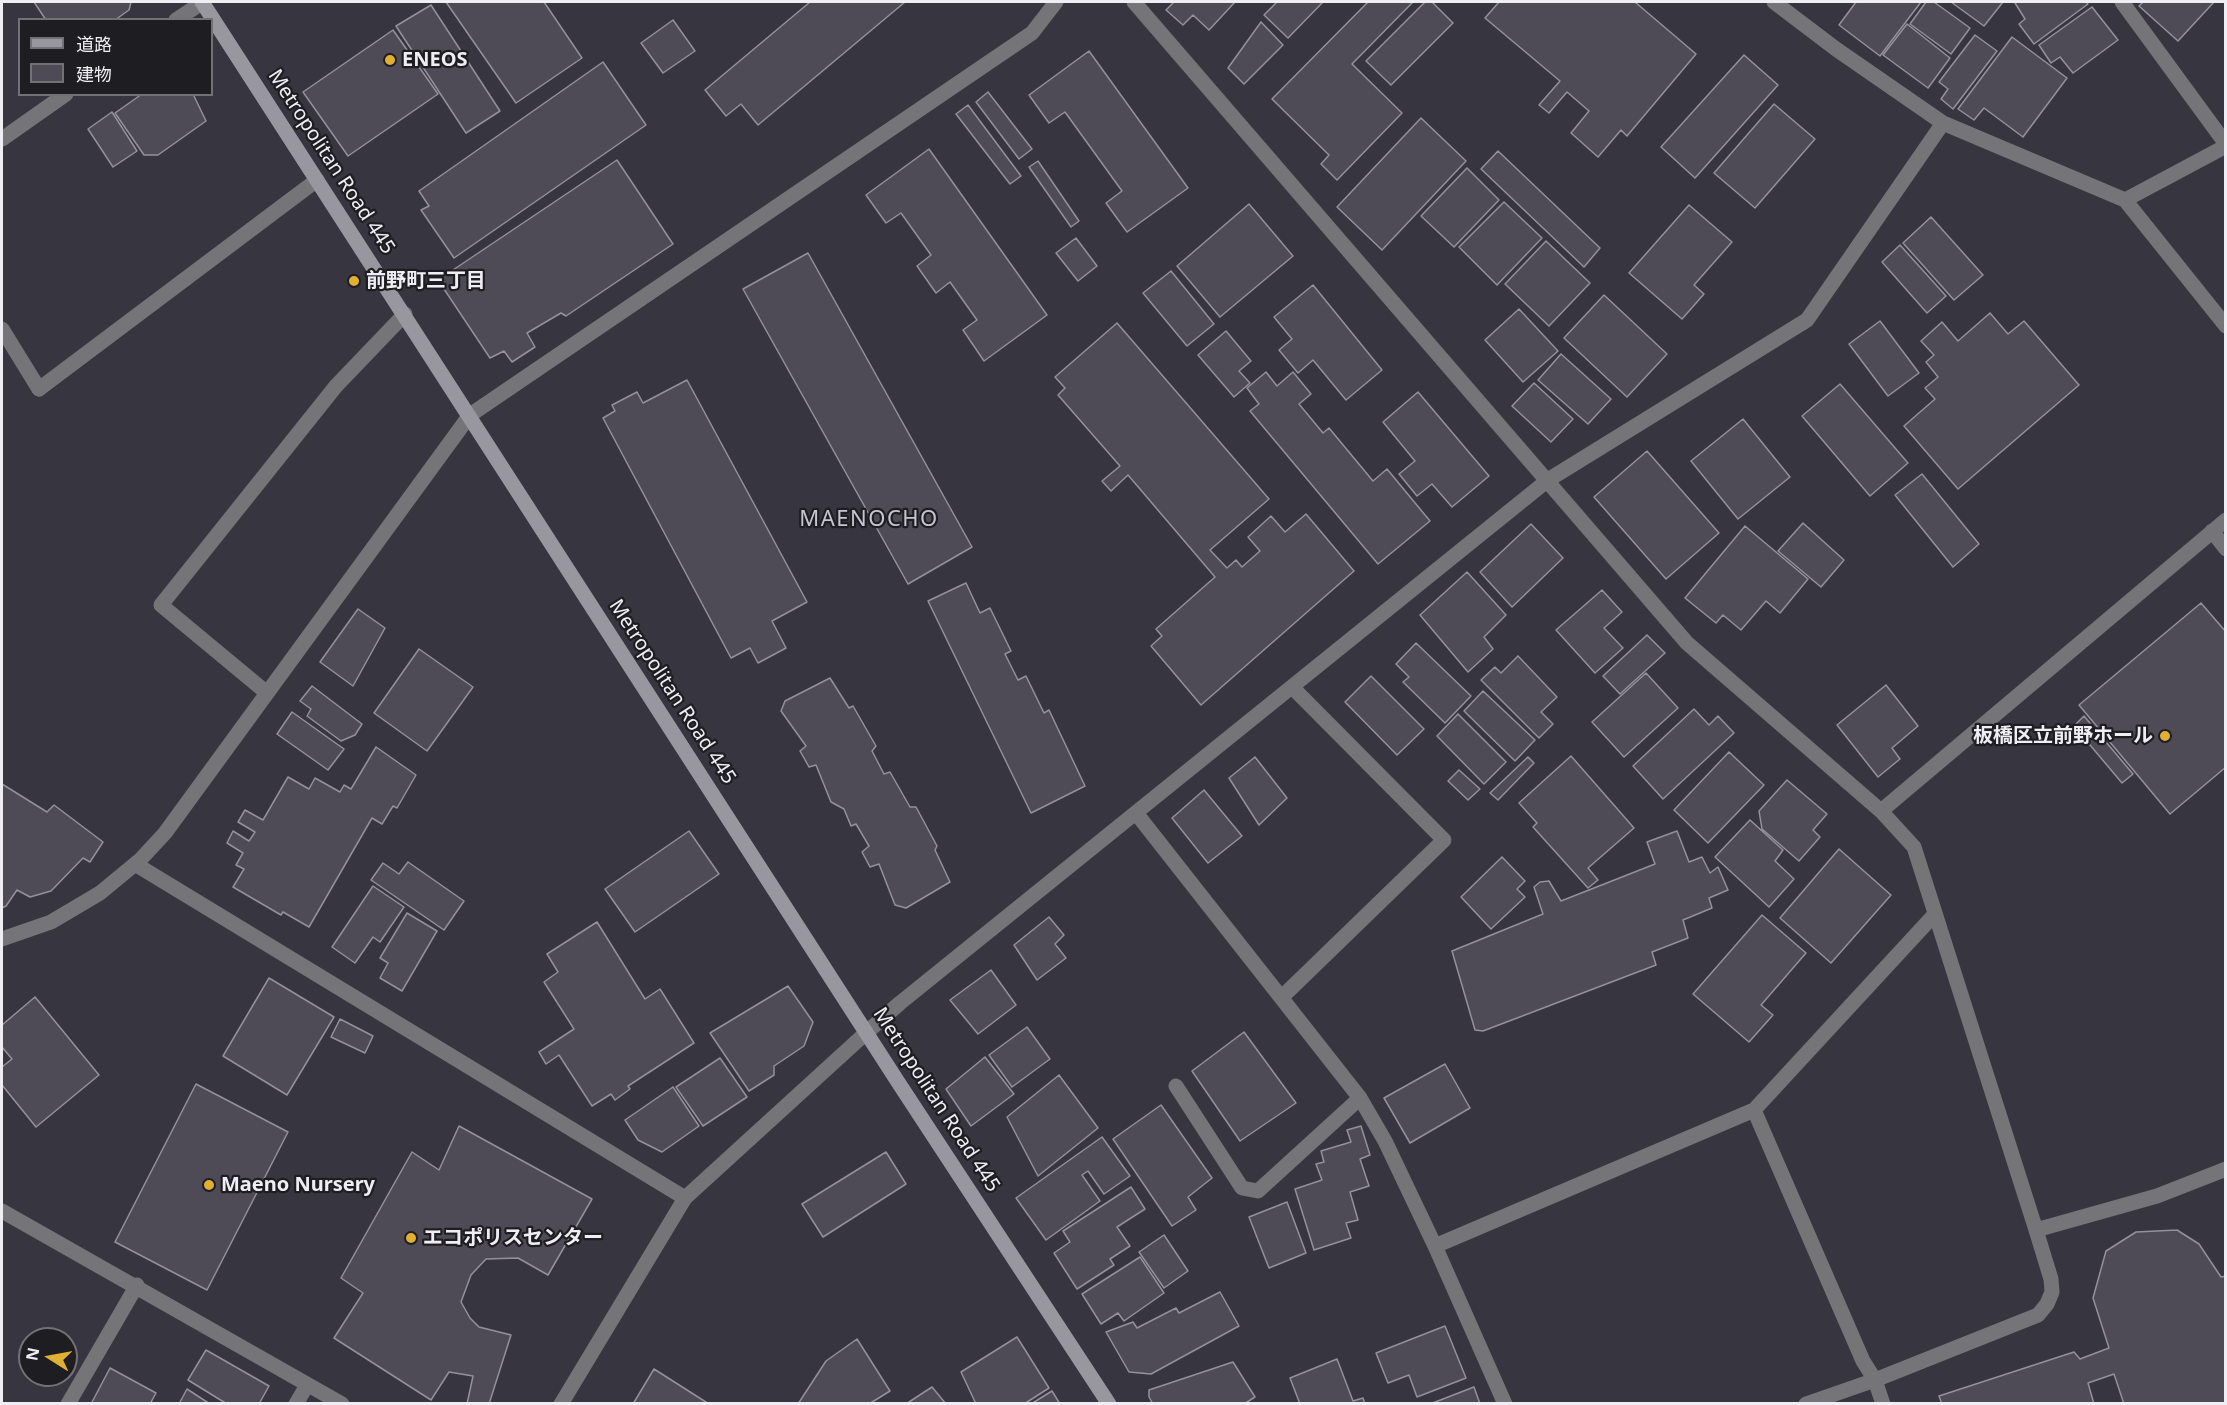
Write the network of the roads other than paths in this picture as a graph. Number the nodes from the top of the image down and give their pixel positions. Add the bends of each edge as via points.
1 (202, 2) edge
2 (1056, 2) edge
3 (1134, 2) edge
4 (1774, 2) edge
5 (2122, 2) edge
6 (179, 18) edge
7 (212, 18) edge
8 (213, 19) edge
9 (63, 96) edge
10 (1943, 123) junction
11 (2, 139) edge
12 (2226, 145) edge
13 (317, 180) junction
14 (2125, 200) junction
15 (405, 314) junction
16 (2226, 326) edge
17 (2, 329) edge
18 (470, 415) junction
19 (1548, 480) junction
20 (2226, 520) edge
21 (2212, 531) junction
22 (2226, 549) edge
23 (1292, 687) junction
24 (267, 693) junction
25 (1881, 811) junction
26 (1136, 813) junction
27 (135, 864) junction
28 (1935, 914) junction
29 (2, 939) edge
30 (1282, 997) junction
31 (867, 1032) junction
32 (1176, 1086) dead end
33 (1360, 1098) junction
34 (1754, 1110) junction
35 (2226, 1169) edge
36 (685, 1198) junction
37 (2, 1211) edge
38 (2036, 1230) junction
39 (1435, 1246) junction
40 (137, 1285) junction
41 (1875, 1380) junction
42 (306, 1385) junction
43 (68, 1404) edge
44 (296, 1404) edge
45 (342, 1404) edge
46 (561, 1404) edge
47 (1109, 1404) edge
48 (1505, 1404) edge
49 (1806, 1404) edge
50 (1883, 1404) edge

1 - 6 street
1 - 7 main road, Metropolitan Road 445
2 - 18 street via 1032,33
3 - 19 street
4 - 10 street
5 - 12 street
8 - 13 main road, Metropolitan Road 445
9 - 11 street
10 - 14 street
10 - 19 street via 1807,320
12 - 14 street
13 - 15 main road, Metropolitan Road 445
13 - 17 street via 39,389
14 - 16 street
15 - 18 main road, Metropolitan Road 445
15 - 24 street via 336,386 161,605
18 - 24 street
18 - 31 main road, Metropolitan Road 445
19 - 23 street
19 - 25 street via 1687,643
20 - 21 street
21 - 22 street
21 - 25 street
23 - 26 street
23 - 30 street via 1444,840
24 - 27 street via 165,833
25 - 28 street via 1914,848
26 - 30 street
26 - 31 street
27 - 29 street via 100,893 51,922
27 - 36 street
28 - 34 street
28 - 38 street
30 - 33 street
31 - 36 street
31 - 47 main road, Metropolitan Road 445
32 - 33 street via 1242,1188 1258,1191
33 - 39 street
34 - 39 street
34 - 41 street
35 - 38 street via 2157,1196
36 - 46 street
37 - 40 street
38 - 41 street via 2051,1285 2047,1304 2038,1314
39 - 48 street
40 - 42 street
40 - 43 street
41 - 49 street
41 - 50 street
42 - 44 street
42 - 45 street

